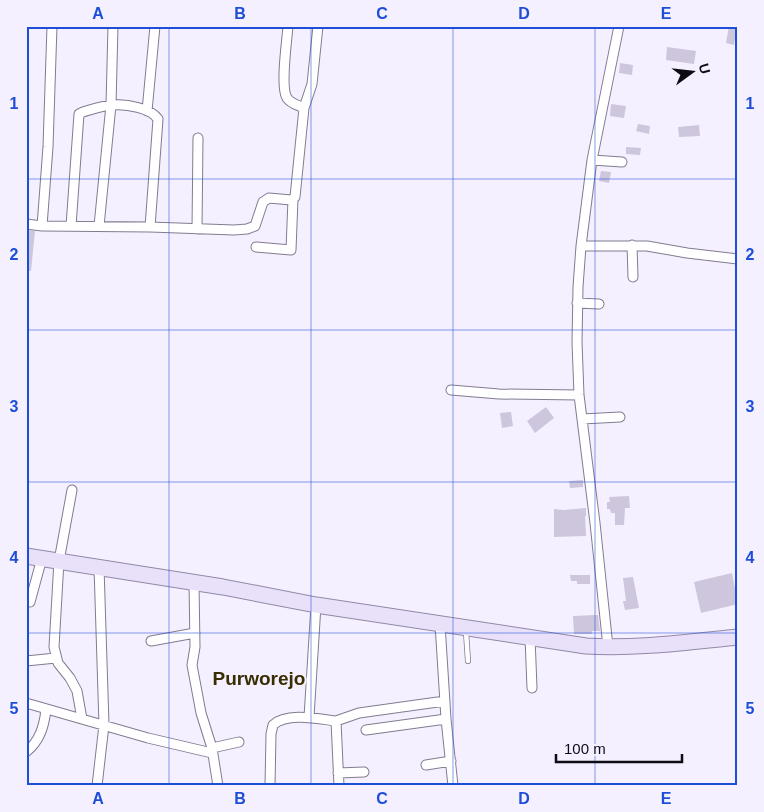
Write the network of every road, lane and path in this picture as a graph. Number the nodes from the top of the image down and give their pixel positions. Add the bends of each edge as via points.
1 (52, 26) edge
2 (114, 26) edge
3 (155, 26) edge
4 (288, 26) edge
5 (318, 26) edge
6 (618, 26) edge
7 (111, 105) junction
8 (304, 108) junction
9 (147, 111) junction
10 (198, 138) dead end
11 (592, 160) junction
12 (622, 162) dead end
13 (293, 199) junction
14 (26, 224) edge
15 (42, 226) junction
16 (70, 226) junction
17 (99, 226) junction
18 (150, 227) junction
19 (197, 229) junction
20 (632, 245) junction
21 (581, 246) junction
22 (256, 247) dead end
23 (738, 259) edge
24 (633, 277) dead end
25 (577, 303) junction
26 (599, 304) dead end
27 (450, 390) dead end
28 (579, 395) junction
29 (620, 417) dead end
30 (582, 419) junction
31 (72, 490) dead end
32 (26, 556) edge
33 (42, 558) junction
34 (59, 561) junction
35 (99, 567) junction
36 (194, 583) junction
37 (30, 602) dead end
38 (316, 605) junction
39 (440, 624) junction
40 (466, 628) junction
41 (195, 633) junction
42 (530, 637) junction
43 (738, 637) edge
44 (151, 641) dead end
45 (608, 647) junction
46 (56, 658) junction
47 (26, 661) edge
48 (468, 661) dead end
49 (532, 688) dead end
50 (445, 701) junction
51 (26, 703) edge
52 (46, 710) junction
53 (309, 717) junction
54 (82, 719) junction
55 (446, 719) junction
56 (336, 721) junction
57 (104, 725) junction
58 (366, 730) dead end
59 (239, 742) dead end
60 (212, 751) junction
61 (26, 752) edge
62 (451, 761) junction
63 (426, 765) dead end
64 (364, 772) dead end
65 (338, 773) junction
66 (97, 786) edge
67 (218, 786) edge
68 (270, 786) edge
69 (338, 786) edge
70 (453, 786) edge

1 - 15 street
2 - 7 street
3 - 9 street
4 - 8 street via 285,92 291,102
5 - 8 street via 312,84
6 - 11 street
7 - 9 street
7 - 16 street via 80,114
7 - 17 street
8 - 13 street via 297,190
9 - 18 street via 156,116 158,122
10 - 19 street
11 - 12 street
11 - 21 street
13 - 19 street via 269,198 262,202 256,223 250,228
13 - 22 street via 291,250
14 - 15 street
15 - 16 street
16 - 17 street
17 - 18 street
18 - 19 street
20 - 21 street
20 - 23 street
20 - 24 street
21 - 25 street
25 - 26 street
25 - 28 street
27 - 28 street
28 - 30 street
29 - 30 street
30 - 45 street
31 - 34 street
32 - 33 main road
33 - 34 main road
33 - 37 street
34 - 35 main road
34 - 46 street via 54,637
35 - 36 main road
35 - 57 street
36 - 38 main road
36 - 41 street
38 - 39 main road
38 - 53 street
39 - 40 main road
39 - 50 street
40 - 42 main road
40 - 48 lane
41 - 44 street
41 - 60 street via 192,665
42 - 45 main road
42 - 49 street
43 - 45 main road
46 - 47 street
46 - 54 street via 76,688
50 - 55 street
50 - 56 street via 358,713
51 - 52 street
52 - 54 street
52 - 61 street via 41,733
53 - 56 street
53 - 68 street via 282,720 273,725
54 - 57 street
55 - 58 street
55 - 62 street
56 - 65 street
57 - 60 street via 177,746
57 - 66 street
59 - 60 street
60 - 67 street
62 - 63 street
62 - 70 street
64 - 65 street
65 - 69 street

